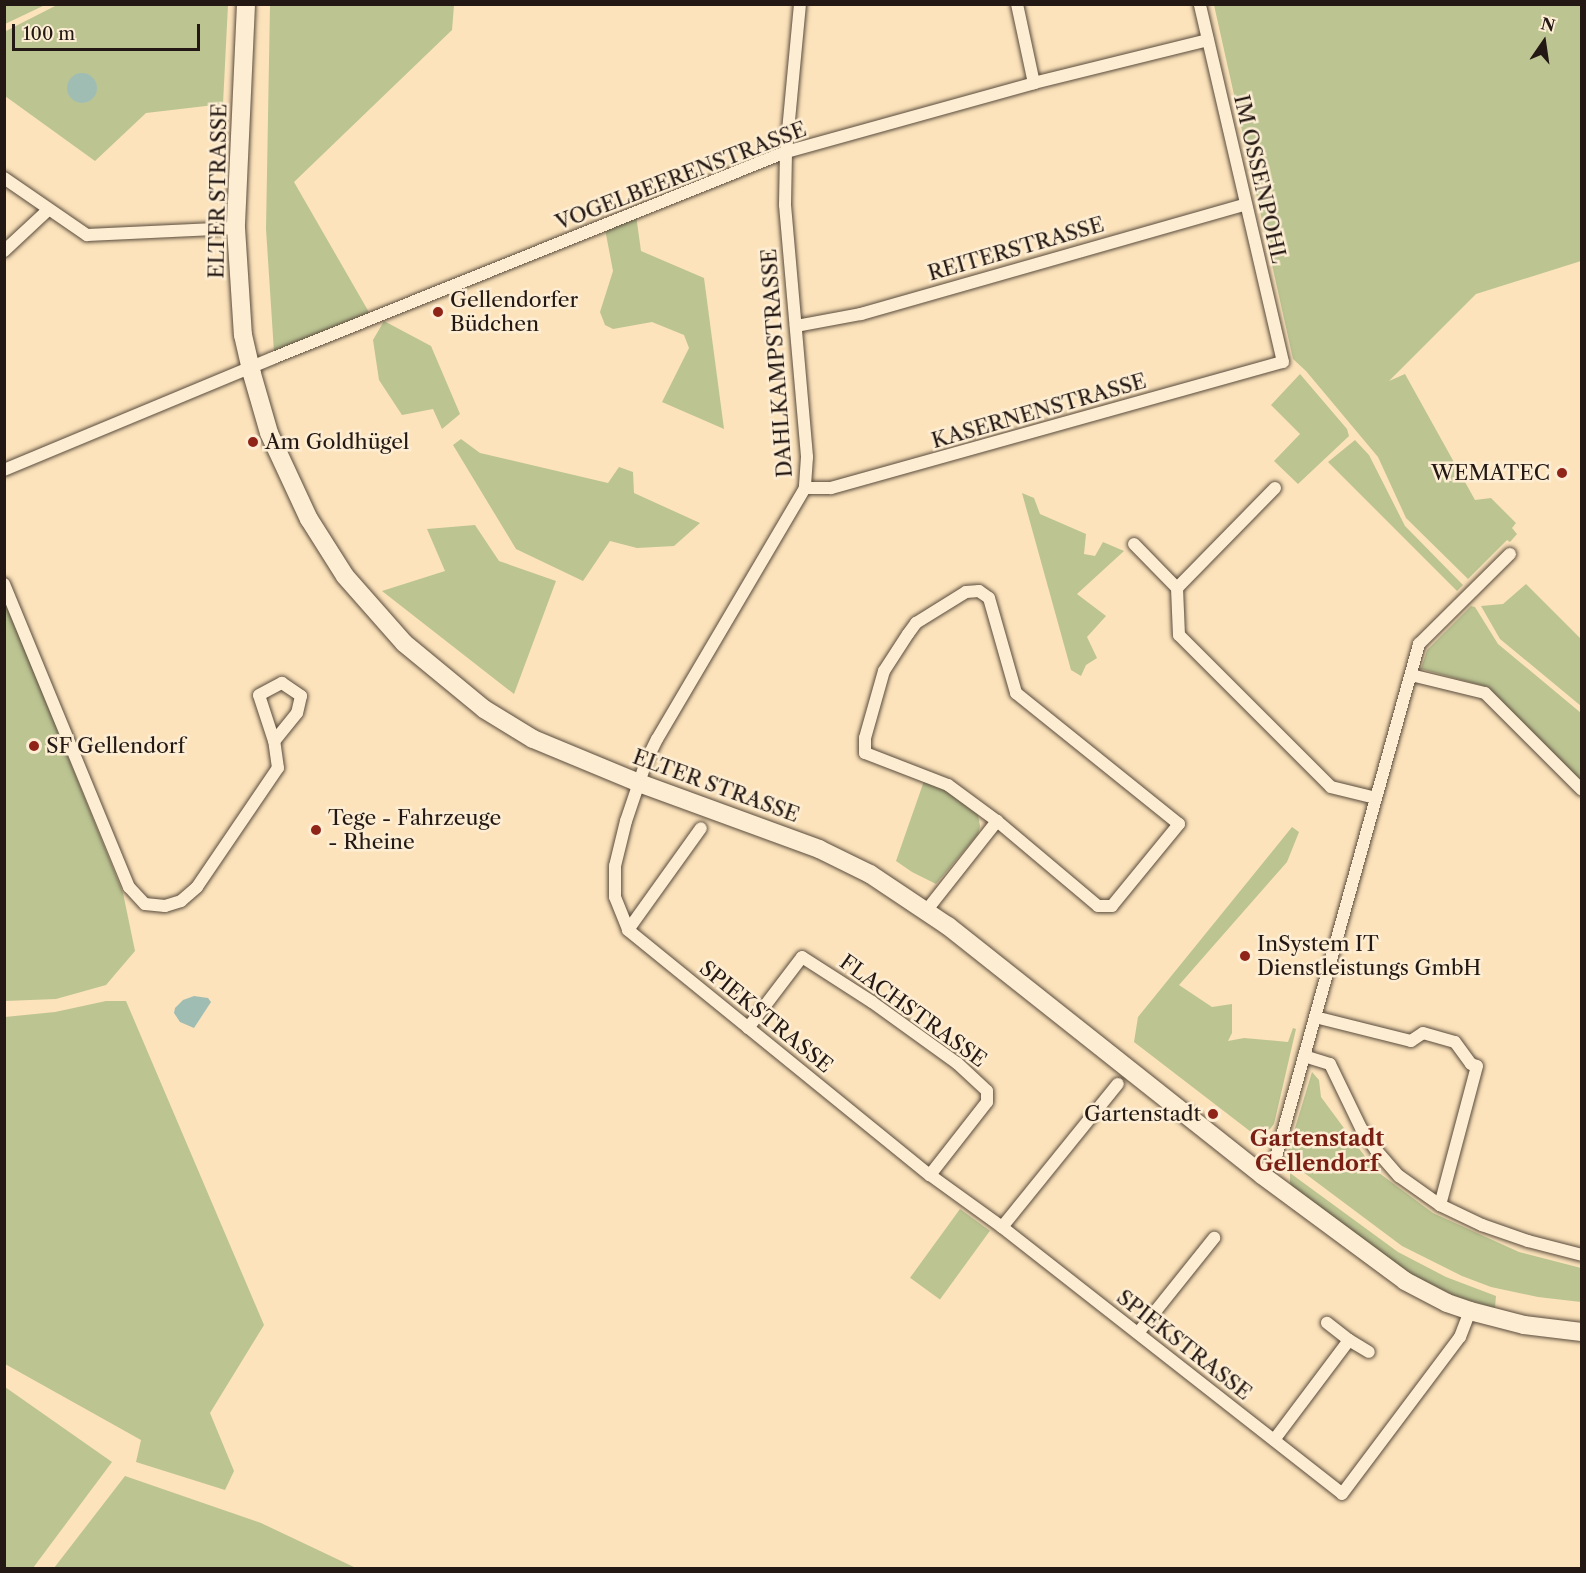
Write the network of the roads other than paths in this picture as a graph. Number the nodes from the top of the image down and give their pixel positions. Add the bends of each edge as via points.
1 (246, 4) edge
2 (801, 4) edge
3 (1017, 4) edge
4 (1200, 4) edge
5 (1208, 40) junction
6 (1034, 83) junction
7 (786, 152) junction
8 (4, 178) edge
9 (1246, 204) junction
10 (48, 210) junction
11 (236, 228) junction
12 (4, 251) edge
13 (796, 326) junction
14 (1283, 363) joint
15 (251, 368) junction
16 (4, 470) edge
17 (805, 488) junction
18 (1275, 488) dead end
19 (1134, 544) dead end
20 (1510, 554) dead end
21 (4, 584) edge
22 (1177, 588) junction
23 (1411, 675) junction
24 (274, 741) dead end
25 (639, 783) junction
26 (1581, 790) edge
27 (1376, 798) junction
28 (997, 821) junction
29 (701, 828) dead end
30 (926, 911) junction
31 (628, 930) junction
32 (1315, 1017) junction
33 (748, 1028) junction
34 (1305, 1056) junction
35 (1118, 1084) dead end
36 (930, 1175) junction
37 (1262, 1175) junction
38 (1440, 1205) junction
39 (1002, 1227) junction
40 (1214, 1238) dead end
41 (1581, 1255) edge
42 (1470, 1311) junction
43 (1327, 1323) dead end
44 (1581, 1332) edge
45 (1137, 1333) junction
46 (1349, 1340) junction
47 (1370, 1352) dead end
48 (1274, 1440) junction

1 - 11 main road, ELTER STRASSE
2 - 7 street, DAHLKAMPSTRASSE
3 - 6 street
4 - 5 street, IM OSSENPOHL
5 - 6 street, VOGELBEERENSTRASSE
5 - 9 street, IM OSSENPOHL
6 - 7 street, VOGELBEERENSTRASSE
7 - 13 street, DAHLKAMPSTRASSE via 784,205
7 - 15 street, VOGELBEERENSTRASSE
8 - 10 street
9 - 13 street, REITERSTRASSE via 861,314
9 - 14 street, IM OSSENPOHL
10 - 11 street via 87,235
10 - 12 street
11 - 15 main road, ELTER STRASSE via 243,334
13 - 17 street, DAHLKAMPSTRASSE via 807,457
14 - 17 street, KASERNENSTRASSE via 831,488
15 - 16 street
15 - 25 main road, ELTER STRASSE via 269,433 303,509 328,552 377,615 439,675 484,709 533,739
17 - 25 street, DAHLKAMPSTRASSE via 657,739
18 - 22 street
19 - 22 street
20 - 23 street via 1419,644
21 - 24 street via 129,887 145,904 165,906 181,901 197,887 278,768
22 - 27 street via 1179,635 1331,787
23 - 26 street via 1485,693
23 - 27 street
25 - 30 main road, ELTER STRASSE via 819,849 870,874
25 - 31 street, SPIEKSTRASSE via 615,866 615,897
27 - 32 street
28 - 28 street via 1098,906 1112,906 1179,824 1016,693 989,598 979,591 966,592 916,623 884,671 865,738 865,753 948,785
28 - 30 street
29 - 31 street
30 - 37 main road, ELTER STRASSE
31 - 33 street, SPIEKSTRASSE
32 - 34 street
32 - 38 street via 1411,1041 1423,1033 1455,1042 1476,1066
33 - 36 street, SPIEKSTRASSE
33 - 36 street, FLACHSTRASSE via 802,957 957,1063 987,1091 987,1102
34 - 37 street via 1276,1157
34 - 38 street via 1330,1064 1376,1150 1399,1176
35 - 39 street
36 - 39 street, SPIEKSTRASSE
37 - 42 main road, ELTER STRASSE via 1395,1275
38 - 41 street via 1482,1225
39 - 45 street, SPIEKSTRASSE
40 - 45 street
42 - 44 main road, ELTER STRASSE via 1524,1325
42 - 48 street, SPIEKSTRASSE via 1460,1337 1342,1494
43 - 46 street
45 - 48 street, SPIEKSTRASSE
46 - 47 street
46 - 48 street

